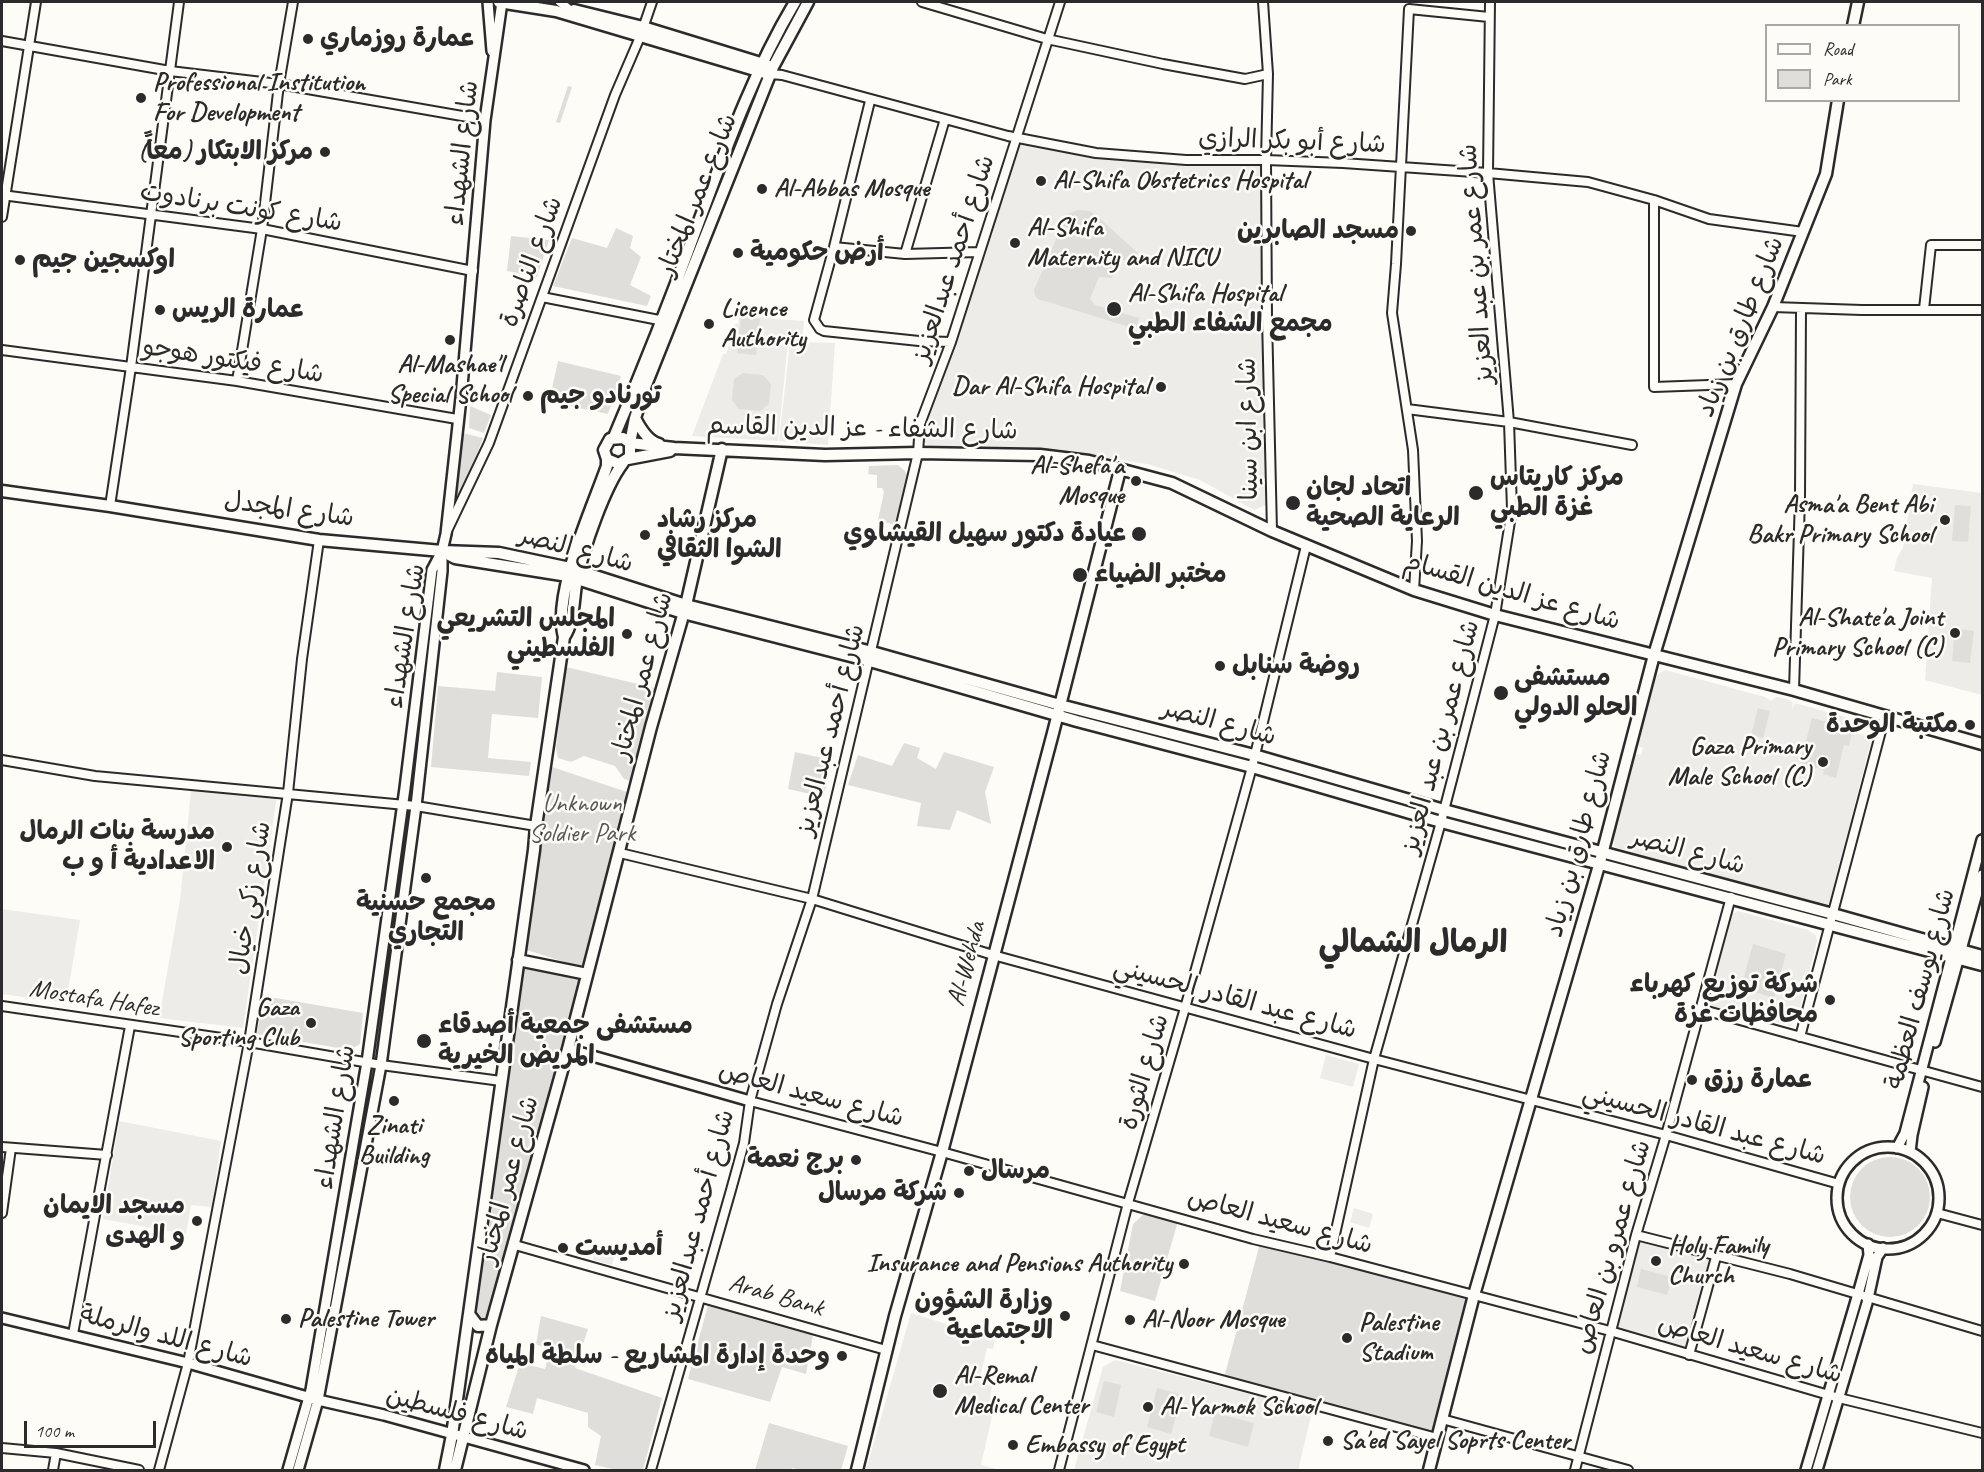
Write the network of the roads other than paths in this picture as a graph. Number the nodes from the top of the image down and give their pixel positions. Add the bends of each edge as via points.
1 (36, 2) edge
2 (179, 2) edge
3 (293, 2) edge
4 (488, 2) edge
5 (501, 2) edge
6 (545, 2) edge
7 (560, 2) edge
8 (652, 2) edge
9 (795, 2) edge
10 (808, 2) edge
11 (922, 2) edge
12 (1060, 2) edge
13 (1263, 2) edge
14 (1490, 2) edge
15 (1858, 2) edge
16 (570, 10) junction
17 (1489, 16) junction
18 (1853, 24) edge
19 (642, 32) junction
20 (1047, 39) junction
21 (2, 41) edge
22 (30, 46) junction
23 (494, 56) junction
24 (766, 69) junction
25 (170, 71) junction
26 (1268, 74) junction
27 (279, 84) junction
28 (870, 101) junction
29 (1838, 102) edge
30 (945, 119) junction
31 (485, 120) junction
32 (1016, 138) junction
33 (1266, 160) junction
34 (1400, 167) junction
35 (1488, 172) junction
36 (3, 196) edge
37 (1654, 200) junction
38 (151, 214) junction
39 (2, 217) edge
40 (262, 229) junction
41 (1803, 232) junction
42 (1983, 245) edge
43 (834, 247) junction
44 (979, 252) junction
45 (905, 254) junction
46 (473, 272) junction
47 (542, 297) junction
48 (1773, 307) junction
49 (1801, 309) junction
50 (1924, 309) junction
51 (1983, 310) edge
52 (667, 322) junction
53 (951, 342) junction
54 (2, 350) edge
55 (131, 367) junction
56 (237, 381) junction
57 (1736, 384) junction
58 (1407, 409) junction
59 (635, 418) junction
60 (457, 419) junction
61 (1509, 422) junction
62 (614, 437) junction
63 (630, 444) junction
64 (1632, 445) dead end
65 (678, 448) junction
66 (722, 449) junction
67 (918, 453) junction
68 (1040, 455) joint
69 (607, 459) junction
70 (625, 461) junction
71 (1120, 470) junction
72 (2, 491) edge
73 (110, 506) junction
74 (1272, 531) junction
75 (446, 534) junction
76 (319, 540) junction
77 (1306, 546) junction
78 (442, 550) junction
79 (573, 574) junction
80 (1414, 590) junction
81 (684, 609) junction
82 (1495, 615) junction
83 (1654, 655) junction
84 (871, 656) junction
85 (1794, 690) junction
86 (1059, 710) junction
87 (1885, 716) junction
88 (1983, 744) edge
89 (1254, 755) junction
90 (2, 760) edge
91 (1252, 767) junction
92 (288, 793) junction
93 (403, 805) junction
94 (416, 806) junction
95 (1444, 810) junction
96 (1441, 822) junction
97 (536, 826) junction
98 (1983, 840) edge
99 (620, 852) junction
100 (1601, 857) junction
101 (1983, 875) edge
102 (1731, 897) junction
103 (812, 899) junction
104 (1831, 920) junction
105 (1956, 953) junction
106 (993, 955) junction
107 (1983, 956) edge
108 (518, 960) junction
109 (1983, 965) edge
110 (587, 974) junction
111 (2, 1006) edge
112 (1185, 1008) junction
113 (1700, 1009) junction
114 (130, 1026) junction
115 (1800, 1037) junction
116 (249, 1042) junction
117 (568, 1049) junction
118 (1374, 1059) junction
119 (367, 1062) junction
120 (381, 1065) junction
121 (1924, 1072) junction
122 (501, 1081) junction
123 (1983, 1087) edge
124 (1530, 1100) junction
125 (750, 1101) junction
126 (1666, 1135) junction
127 (2, 1147) edge
128 (10, 1148) junction
129 (1897, 1148) junction
130 (942, 1152) junction
131 (1910, 1152) junction
132 (107, 1155) junction
133 (1839, 1184) junction
134 (1128, 1203) junction
135 (2, 1213) edge
136 (1937, 1213) junction
137 (1983, 1225) edge
138 (1636, 1235) junction
139 (1868, 1244) junction
140 (515, 1245) junction
141 (1883, 1248) junction
142 (1330, 1257) junction
143 (1716, 1257) junction
144 (1858, 1294) junction
145 (1474, 1295) junction
146 (700, 1296) junction
147 (1868, 1297) junction
148 (469, 1314) junction
149 (2, 1318) edge
150 (491, 1325) junction
151 (1610, 1331) junction
152 (1983, 1331) edge
153 (74, 1334) junction
154 (1092, 1345) junction
155 (886, 1350) junction
156 (1689, 1355) junction
157 (188, 1363) junction
158 (1828, 1395) junction
159 (1839, 1398) junction
160 (314, 1399) junction
161 (1442, 1419) junction
162 (1983, 1433) edge
163 (458, 1437) junction
164 (1437, 1438) junction
165 (2, 1448) edge
166 (56, 1454) junction
167 (1579, 1456) junction
168 (53, 1470) edge
169 (139, 1470) edge
170 (159, 1470) edge
171 (288, 1470) edge
172 (298, 1470) edge
173 (445, 1470) edge
174 (455, 1470) edge
175 (584, 1470) edge
176 (651, 1470) edge
177 (857, 1470) edge
178 (1059, 1470) edge
179 (1429, 1470) edge
180 (1575, 1470) edge
181 (1628, 1470) edge
182 (1806, 1470) edge
183 (1817, 1470) edge

1 - 22 street
2 - 25 street
3 - 27 street
4 - 23 street, شارع الشهداء
5 - 19 main road
5 - 23 street, شارع الشهداء
6 - 16 main road
7 - 16 street
8 - 19 street, شارع الناصرة
9 - 24 main road, شارع عمر المختار
10 - 24 main road, شارع عمر المختار
11 - 20 street
12 - 20 street, شارع أحمد عبدالعزيز
13 - 26 street, شارع ابن سينا
14 - 17 street, شارع عمر بن عبد العزيز
15 - 18 main road
16 - 19 main road
17 - 34 street via 1409,9
17 - 35 street, شارع عمر بن عبد العزيز
19 - 24 main road
19 - 47 street, شارع الناصرة via 615,95
20 - 26 street via 1245,79
20 - 32 street, شارع أحمد عبدالعزيز
21 - 22 street
22 - 25 street
22 - 36 street
23 - 31 street, شارع الشهداء
24 - 28 street, شارع أبو بكر الرازي
24 - 52 main road, شارع عمر المختار via 731,167
25 - 27 street
25 - 38 street
26 - 33 street, شارع ابن سينا
27 - 31 street
27 - 40 street
28 - 30 street, شارع أبو بكر الرازي
28 - 43 street
29 - 41 main road, شارع طارق بن زياد via 1826,174
30 - 32 street, شارع أبو بكر الرازي
30 - 45 street
31 - 46 street, شارع الشهداء
32 - 33 street, شارع أبو بكر الرازي via 1096,153 1186,160
32 - 44 street, شارع أحمد عبدالعزيز
33 - 34 street, شارع أبو بكر الرازي
33 - 74 street, شارع ابن سينا
34 - 35 street, شارع أبو بكر الرازي
34 - 58 street via 1392,314
35 - 37 street, شارع أبو بكر الرازي via 1588,182
35 - 61 street, شارع عمر بن عبد العزيز
36 - 38 street, شارع كونت برنادوت
36 - 39 street
37 - 41 street, شارع أبو بكر الرازي via 1709,219
37 - 57 street via 1654,387
38 - 40 street, شارع كونت برنادوت
38 - 55 street
40 - 46 street, شارع كونت برنادوت
40 - 56 street
41 - 48 main road, شارع طارق بن زياد
42 - 50 street via 1931,245
43 - 45 street
43 - 53 street via 814,320 820,329
44 - 45 street
44 - 53 street, شارع أحمد عبدالعزيز
46 - 60 street, شارع الشهداء
47 - 52 street
47 - 75 street, شارع الناصرة via 489,443
48 - 49 street
48 - 57 main road, شارع طارق بن زياد
49 - 50 street
49 - 85 street
50 - 51 street
52 - 59 main road, شارع عمر المختار
52 - 62 main road, شارع عمر المختار
53 - 67 street, شارع أحمد عبدالعزيز via 920,424
54 - 55 street, شارع فيكتور هوجو
55 - 56 street, شارع فيكتور هوجو
55 - 73 street
56 - 60 street, شارع فيكتور هوجو
57 - 83 main road, شارع طارق بن زياد
58 - 61 street
58 - 80 street via 1416,518
59 - 63 main road, شارع عمر المختار
59 - 65 main road via 655,443
60 - 75 street, شارع الشهداء
61 - 64 street
61 - 82 street, شارع عمر بن عبد العزيز via 1512,509
62 - 63 main road
62 - 69 main road via 605,446
63 - 65 main road
63 - 70 main road via 632,452
65 - 66 main road, شارع الشفاء - عز الدين القاسم
65 - 70 main road
66 - 67 main road, شارع الشفاء - عز الدين القاسم via 825,455
66 - 81 main road, شارع عمر المختار
67 - 68 main road, شارع الشفاء - عز الدين القاسم
67 - 84 street, شارع أحمد عبدالعزيز
68 - 71 main road, شارع عز الدين القسام via 1089,461
69 - 70 main road via 615,464
69 - 79 main road
70 - 79 main road via 612,479
71 - 74 main road, شارع عز الدين القسام via 1172,483
71 - 86 main road, Al-Wehda
72 - 73 main road, شارع المجدل
73 - 76 main road, شارع المجدل
74 - 77 main road, شارع عز الدين القسام
75 - 78 street, شارع الشهداء
76 - 78 main road, شارع المجدل
76 - 92 street, شارع زكي خيال
77 - 80 main road, شارع عز الدين القسام
77 - 89 street, شارع الثورة
78 - 79 main road, شارع المجدل via 455,558
78 - 93 street, شارع الشهداء via 432,570
78 - 94 street, شارع الشهداء
79 - 81 main road, شارع النصر
79 - 97 main road, شارع عمر المختار via 561,625 564,637
80 - 82 main road, شارع عز الدين القسام
81 - 84 main road, شارع النصر
81 - 99 main road, شارع عمر المختار
82 - 83 main road, شارع عز الدين القسام
82 - 95 street, شارع عمر بن عبد العزيز
83 - 85 main road, شارع عز الدين القسام
83 - 100 main road, شارع طارق بن زياد
84 - 86 main road, شارع النصر
84 - 103 street, شارع أحمد عبدالعزيز
85 - 87 main road, شارع عز الدين القسام
86 - 89 main road, شارع النصر
86 - 91 main road, شارع النصر
86 - 106 main road, Al-Wehda
87 - 88 main road, شارع عز الدين القسام
87 - 104 street
89 - 91 street, شارع الثورة
89 - 95 main road, شارع النصر
90 - 92 street via 95,776
91 - 96 main road, شارع النصر
91 - 112 street, شارع الثورة
92 - 93 street
92 - 116 street, شارع زكي خيال
93 - 94 street
93 - 119 street, شارع الشهداء
94 - 97 street
94 - 120 street, شارع الشهداء
95 - 96 street, شارع عمر بن عبد العزيز
95 - 100 main road, شارع النصر
96 - 100 main road, شارع النصر
96 - 118 street, شارع عمر بن عبد العزيز
97 - 108 main road, شارع عمر المختار
98 - 105 street, شارع يوسف العظمة
99 - 103 street, شارع عبد القادر الحسيني
99 - 110 main road, شارع عمر المختار
100 - 102 main road, شارع النصر
100 - 104 main road, شارع النصر
100 - 124 main road, شارع طارق بن زياد
101 - 105 street, شارع يوسف العظمة
102 - 104 main road, شارع النصر
102 - 113 street, شارع عمرو بن العاص
103 - 106 street, شارع عبد القادر الحسيني
103 - 125 street, شارع أحمد عبدالعزيز
104 - 105 main road, شارع النصر
104 - 115 street
105 - 107 main road, شارع النصر
105 - 109 main road, شارع النصر
105 - 121 street, شارع يوسف العظمة
106 - 112 street, شارع عبد القادر الحسيني
106 - 130 main road, Al-Wehda
108 - 110 main road
108 - 122 main road, شارع عمر المختار
110 - 117 main road, شارع عمر المختار
111 - 114 street, Mostafa Hafez
112 - 118 street, شارع عبد القادر الحسيني
112 - 134 street, شارع الثورة
113 - 115 street
113 - 126 street, شارع عمرو بن العاص
114 - 116 street, Mostafa Hafez
114 - 132 street
115 - 121 street
116 - 119 street, Mostafa Hafez
116 - 157 street, شارع زكي خيال
117 - 125 street, شارع سعيد العاص
117 - 140 main road, شارع عمر المختار
118 - 124 street, شارع عبد القادر الحسيني
118 - 142 street, شارع عمر بن عبد العزيز
119 - 120 street, Mostafa Hafez
119 - 160 street, شارع الشهداء
120 - 122 street, Mostafa Hafez
120 - 160 street, شارع الشهداء
121 - 123 street
121 - 129 street, شارع يوسف العظمة
121 - 131 street, شارع يوسف العظمة
122 - 148 main road, شارع عمر المختار
124 - 126 street, شارع عبد القادر الحسيني
124 - 145 main road, شارع طارق بن زياد
125 - 130 street, شارع سعيد العاص
125 - 146 street, شارع أحمد عبدالعزيز via 744,1143
126 - 133 street, شارع عبد القادر الحسيني
126 - 138 street, شارع عمرو بن العاص
127 - 128 street
128 - 132 street
128 - 135 street
129 - 131 street
129 - 133 street via 1876,1149 1862,1155 1846,1170
130 - 134 street, شارع سعيد العاص
130 - 155 main road, Al-Wehda
131 - 136 street via 1926,1164 1936,1180
132 - 153 street
133 - 139 street via 1843,1220 1853,1234
134 - 142 street, شارع سعيد العاص
134 - 154 street, شارع الثورة
136 - 137 street
136 - 141 street via 1927,1231 1916,1240 1897,1248
138 - 143 street
138 - 151 street, شارع عمرو بن العاص
139 - 141 street
139 - 144 street via 1869,1255
140 - 146 street, Arab Bank
140 - 150 main road, شارع عمر المختار
141 - 147 street via 1877,1257
142 - 145 street, شارع سعيد العاص
143 - 144 street
143 - 156 street
144 - 147 street
144 - 158 street
145 - 151 street, شارع سعيد العاص
145 - 161 main road, شارع طارق بن زياد
146 - 155 street, Arab Bank
146 - 176 street, شارع أحمد عبدالعزيز
147 - 152 street
147 - 159 street
148 - 150 main road via 478,1326
148 - 163 main road, شارع عمر المختار
149 - 153 street, شارع اللد والرملة
150 - 163 main road, شارع عمر المختار
151 - 156 street, شارع سعيد العاص
151 - 167 street, شارع عمرو بن العاص
153 - 157 street, شارع اللد والرملة
154 - 164 street
154 - 178 street, شارع الثورة
155 - 177 main road, Al-Wehda
156 - 158 street, شارع سعيد العاص
157 - 160 street, شارع اللد والرملة
157 - 170 street, شارع زكي خيال
158 - 159 street, شارع سعيد العاص
158 - 182 street
159 - 162 street, شارع سعيد العاص
159 - 183 street
160 - 163 street, شارع فلسطين
160 - 171 street, شارع الشهداء
160 - 172 street, شارع الشهداء
161 - 164 main road, شارع طارق بن زياد
161 - 167 street
163 - 173 main road, شارع عمر المختار
163 - 174 main road, شارع عمر المختار
163 - 175 street, شارع فلسطين
164 - 179 main road, شارع طارق بن زياد
165 - 166 street
166 - 168 street
166 - 169 street
167 - 180 street, شارع عمرو بن العاص
167 - 181 street

